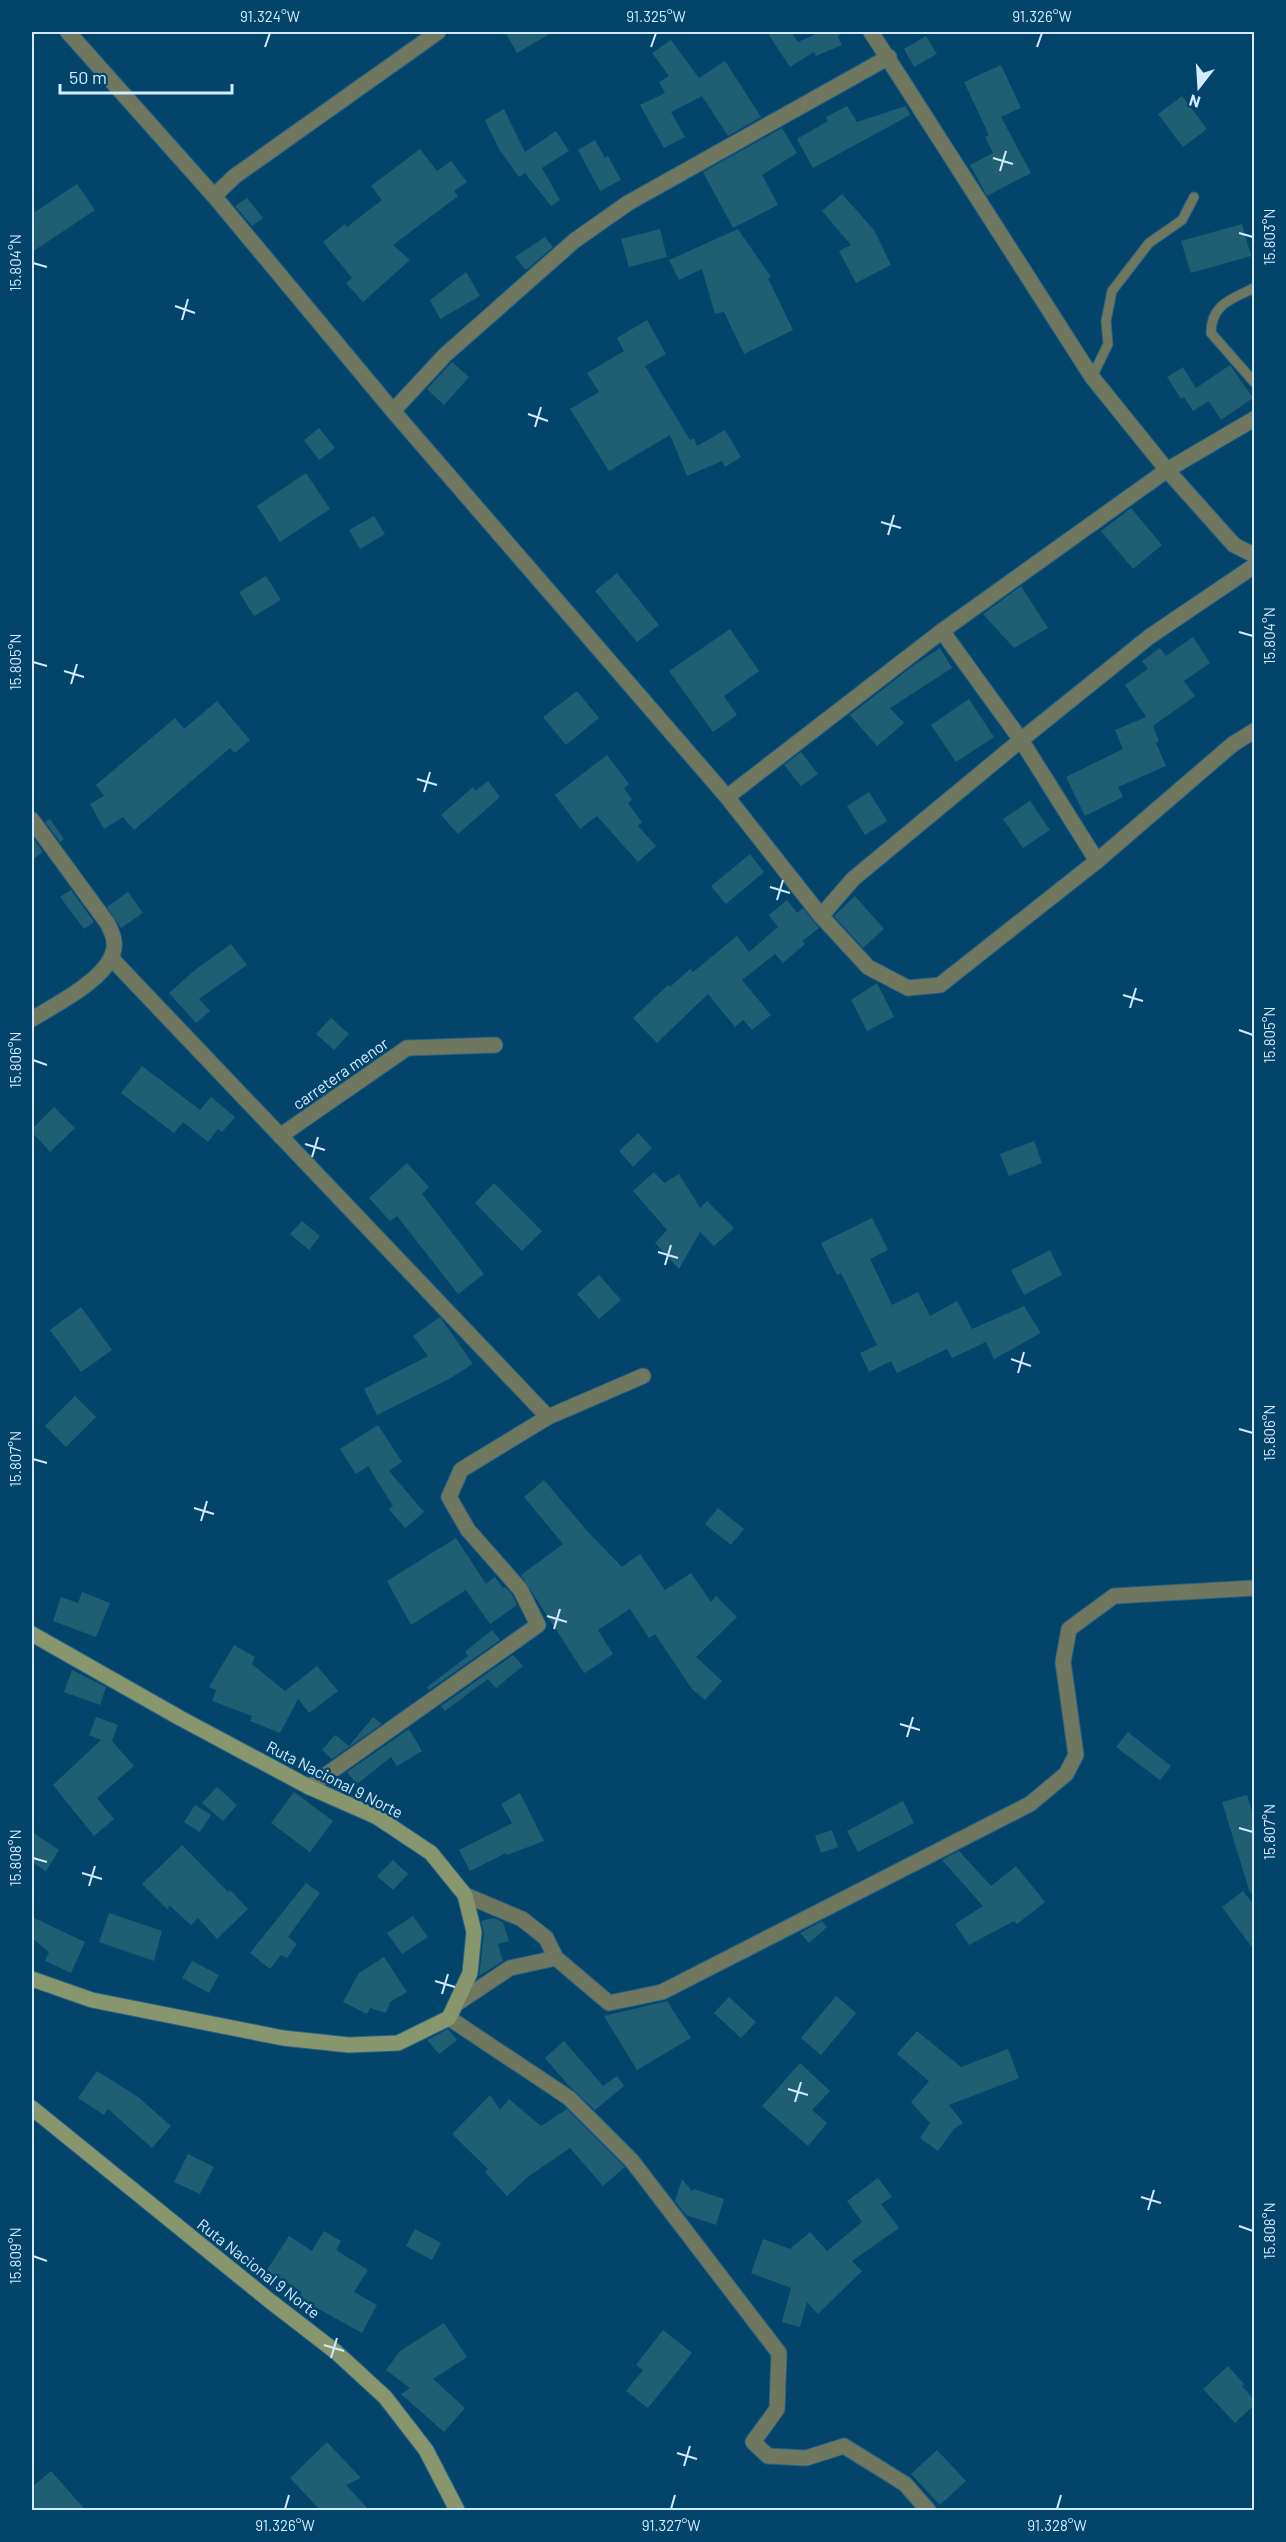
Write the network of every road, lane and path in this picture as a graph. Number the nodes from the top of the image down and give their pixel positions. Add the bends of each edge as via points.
1 (68, 32) edge
2 (438, 32) edge
3 (877, 33) edge
4 (889, 57) junction
5 (214, 196) junction
6 (1194, 197) dead end
7 (1254, 288) edge
8 (1092, 377) junction
9 (1254, 382) edge
10 (393, 411) junction
11 (1254, 419) edge
12 (1167, 470) junction
13 (1254, 555) edge
14 (1254, 566) edge
15 (942, 631) junction
16 (1254, 731) edge
17 (1021, 740) junction
18 (727, 797) junction
19 (32, 820) edge
20 (1097, 861) junction
21 (820, 916) junction
22 (112, 959) junction
23 (32, 1019) edge
24 (495, 1045) dead end
25 (280, 1136) junction
26 (643, 1376) dead end
27 (548, 1417) junction
28 (1254, 1588) edge
29 (32, 1634) edge
30 (309, 1787) junction
31 (465, 1895) junction
32 (556, 1958) junction
33 (32, 1979) edge
34 (452, 2011) junction
35 (32, 2108) edge
36 (457, 2511) edge
37 (928, 2511) edge

1 - 5 street
2 - 5 street via 235,176
3 - 4 street
4 - 8 street
4 - 10 street via 628,203 574,241 445,355
5 - 10 street
6 - 8 lane via 1182,220 1149,243 1112,291 1106,321 1108,344
7 - 9 lane via 1224,303 1211,319 1211,333
8 - 12 street
10 - 18 street
11 - 12 street
12 - 13 street via 1234,545
12 - 15 street
14 - 17 street via 1149,637
15 - 17 street
15 - 18 street
16 - 20 street via 1233,744
17 - 20 street
17 - 21 street via 853,879
18 - 21 street
19 - 22 street via 108,924 115,942
20 - 21 street via 940,985 908,988 868,967
22 - 23 street via 90,982
22 - 25 street
24 - 25 street, carretera menor via 407,1048
25 - 27 street
26 - 27 street
27 - 30 street via 461,1470 448,1497 468,1530 520,1589 538,1625
28 - 32 street via 1114,1596 1069,1629 1063,1662 1076,1755 1066,1774 1030,1804 662,1992 609,2003
29 - 30 main road, Ruta Nacional 9 Norte
30 - 31 main road, Ruta Nacional 9 Norte via 377,1817 430,1853
31 - 32 street via 522,1919 546,1938
31 - 34 main road, Ruta Nacional 9 Norte via 474,1932 470,1973
32 - 34 street via 510,1968
33 - 34 main road via 92,2000 283,2038 349,2045 398,2043
34 - 37 street via 569,2098 632,2161 779,2353 777,2409 753,2442 768,2456 806,2458 844,2446 905,2484
35 - 36 main road, Ruta Nacional 9 Norte via 336,2352 385,2397 426,2450

